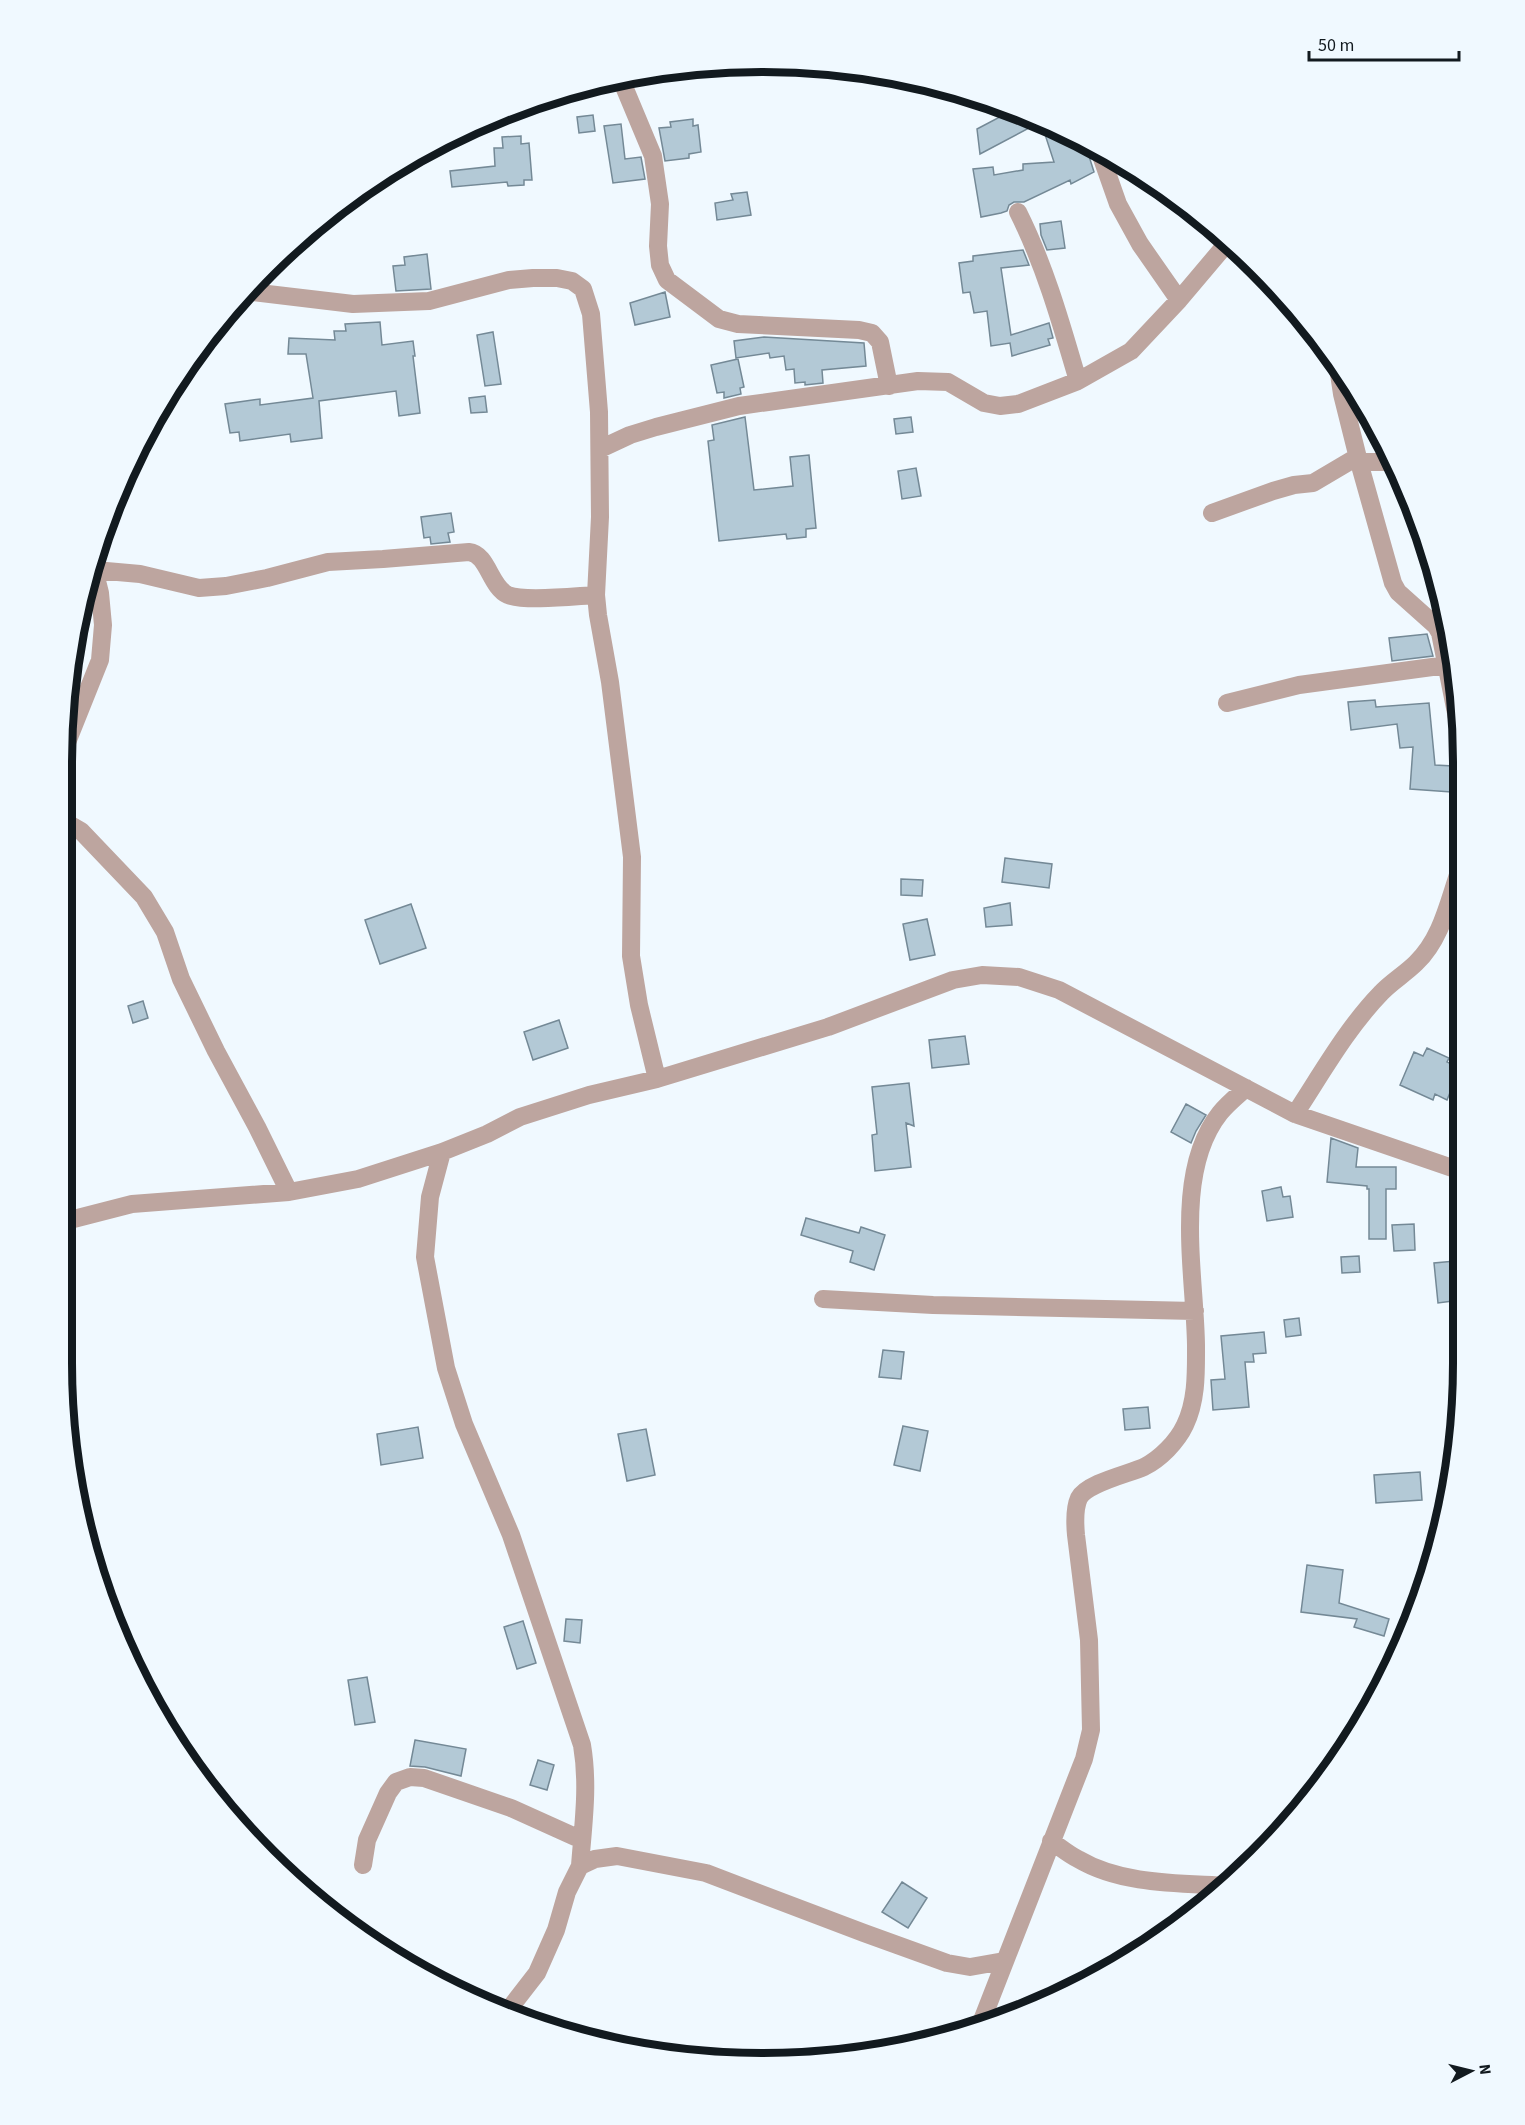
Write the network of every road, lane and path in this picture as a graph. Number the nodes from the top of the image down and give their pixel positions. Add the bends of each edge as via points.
1 (624, 86) edge
2 (1103, 162) edge
3 (1018, 212) dead end
4 (1223, 248) edge
5 (257, 293) edge
6 (1179, 300) junction
7 (1078, 381) junction
8 (1341, 385) edge
9 (889, 386) junction
10 (600, 449) junction
11 (1358, 459) junction
12 (1384, 461) edge
13 (1212, 513) dead end
14 (101, 569) edge
15 (97, 581) edge
16 (596, 595) junction
17 (1443, 648) edge
18 (1447, 666) edge
19 (1227, 703) dead end
20 (73, 731) edge
21 (72, 826) edge
22 (1453, 890) edge
23 (657, 1079) junction
24 (1246, 1088) junction
25 (1295, 1113) junction
26 (442, 1152) junction
27 (1453, 1168) edge
28 (289, 1192) junction
29 (72, 1219) edge
30 (823, 1299) dead end
31 (1195, 1311) junction
32 (582, 1840) junction
33 (1051, 1840) junction
34 (363, 1865) dead end
35 (580, 1866) junction
36 (1214, 1885) edge
37 (1004, 1961) junction
38 (512, 2005) edge
39 (983, 2016) edge

1 - 9 street via 652,156 660,204 660,265 667,280 719,320 872,333 880,342
2 - 6 street via 1118,204
3 - 7 street via 1052,291
4 - 6 street
5 - 10 street via 353,304 429,301 509,280 572,281 583,290 591,314
6 - 7 street via 1131,351
7 - 9 street via 1018,405 1000,406 984,403 948,382 933,380
8 - 11 street
9 - 10 street via 738,406 630,435
10 - 16 street
11 - 12 street
11 - 13 street via 1313,483 1273,491
11 - 17 street via 1393,583 1436,626
14 - 16 street via 199,588 267,578 328,562 468,552 478,555 509,596
15 - 20 street via 103,625 100,660
16 - 23 street via 632,857 631,956
18 - 19 street via 1299,685
21 - 28 street via 144,897 165,932 181,979
22 - 25 street via 1432,944 1381,993
23 - 24 street via 828,1027 953,981 982,975 1019,977 1059,990
23 - 26 street via 520,1117
24 - 25 street
24 - 31 street via 1219,1114 1202,1146 1195,1175 1190,1238
25 - 27 street
26 - 28 street via 358,1179
26 - 32 street via 430,1197 424,1257 431,1295 464,1424 511,1535 582,1745 586,1805
28 - 29 street via 132,1204
30 - 31 street
31 - 33 street via 1196,1386 1185,1425 1162,1454 1145,1466 1086,1490 1079,1498 1076,1526 1089,1640 1091,1731 1084,1759
32 - 34 street via 511,1808 424,1778 410,1777 396,1782 388,1793 367,1840
32 - 35 street
33 - 36 street via 1079,1860 1121,1876
33 - 37 street
35 - 37 street via 595,1858 617,1856 706,1873 947,1963 970,1967
35 - 38 street via 537,1973
37 - 39 street

